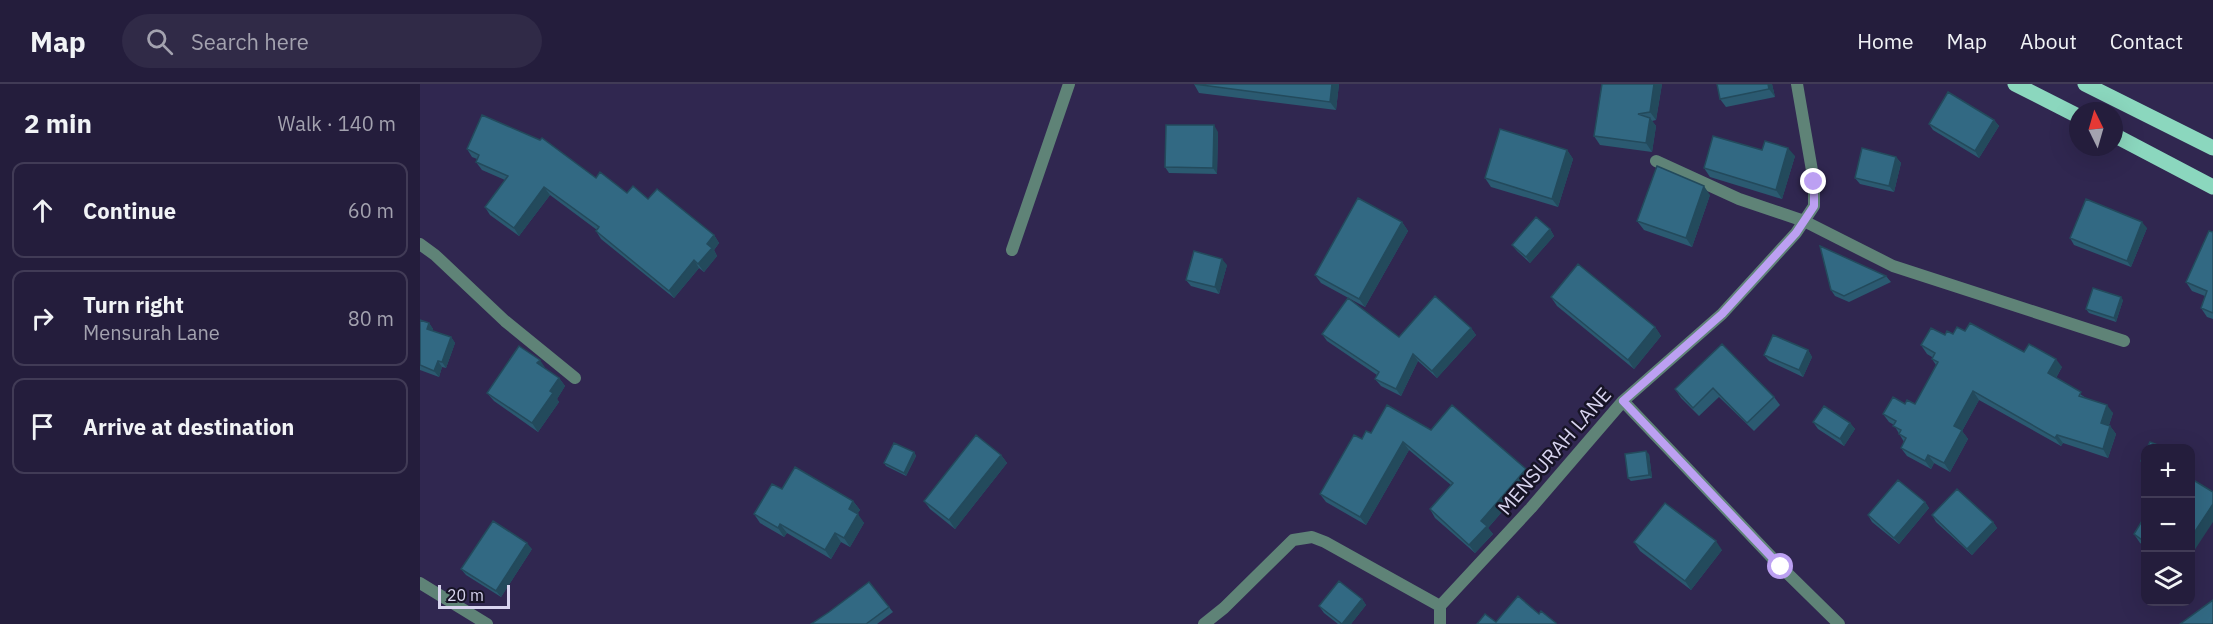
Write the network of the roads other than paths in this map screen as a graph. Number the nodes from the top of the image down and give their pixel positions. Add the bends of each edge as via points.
1 (1069, 84) edge
2 (1797, 84) edge
3 (2015, 84) edge
4 (2085, 84) edge
5 (2069, 111) edge
6 (2123, 140) edge
7 (2213, 148) edge
8 (1656, 161) dead end
9 (2213, 187) edge
10 (1804, 221) junction
11 (420, 244) edge
12 (1012, 250) dead end
13 (2124, 341) dead end
14 (575, 378) dead end
15 (1623, 401) junction
16 (420, 583) edge
17 (1440, 606) junction
18 (487, 624) edge
19 (1204, 624) edge
20 (1440, 624) edge
21 (1839, 624) edge

1 - 12 street
2 - 10 street, MENSURAH LANE via 1814,182 1814,206
3 - 5 main road
4 - 7 main road
6 - 9 main road
8 - 10 street via 1739,199
10 - 13 street via 1893,266
10 - 15 street, MENSURAH LANE via 1722,314
11 - 14 street
15 - 17 street, MENSURAH LANE
15 - 21 street
16 - 18 street
17 - 19 street via 1312,537 1293,540
17 - 20 street

